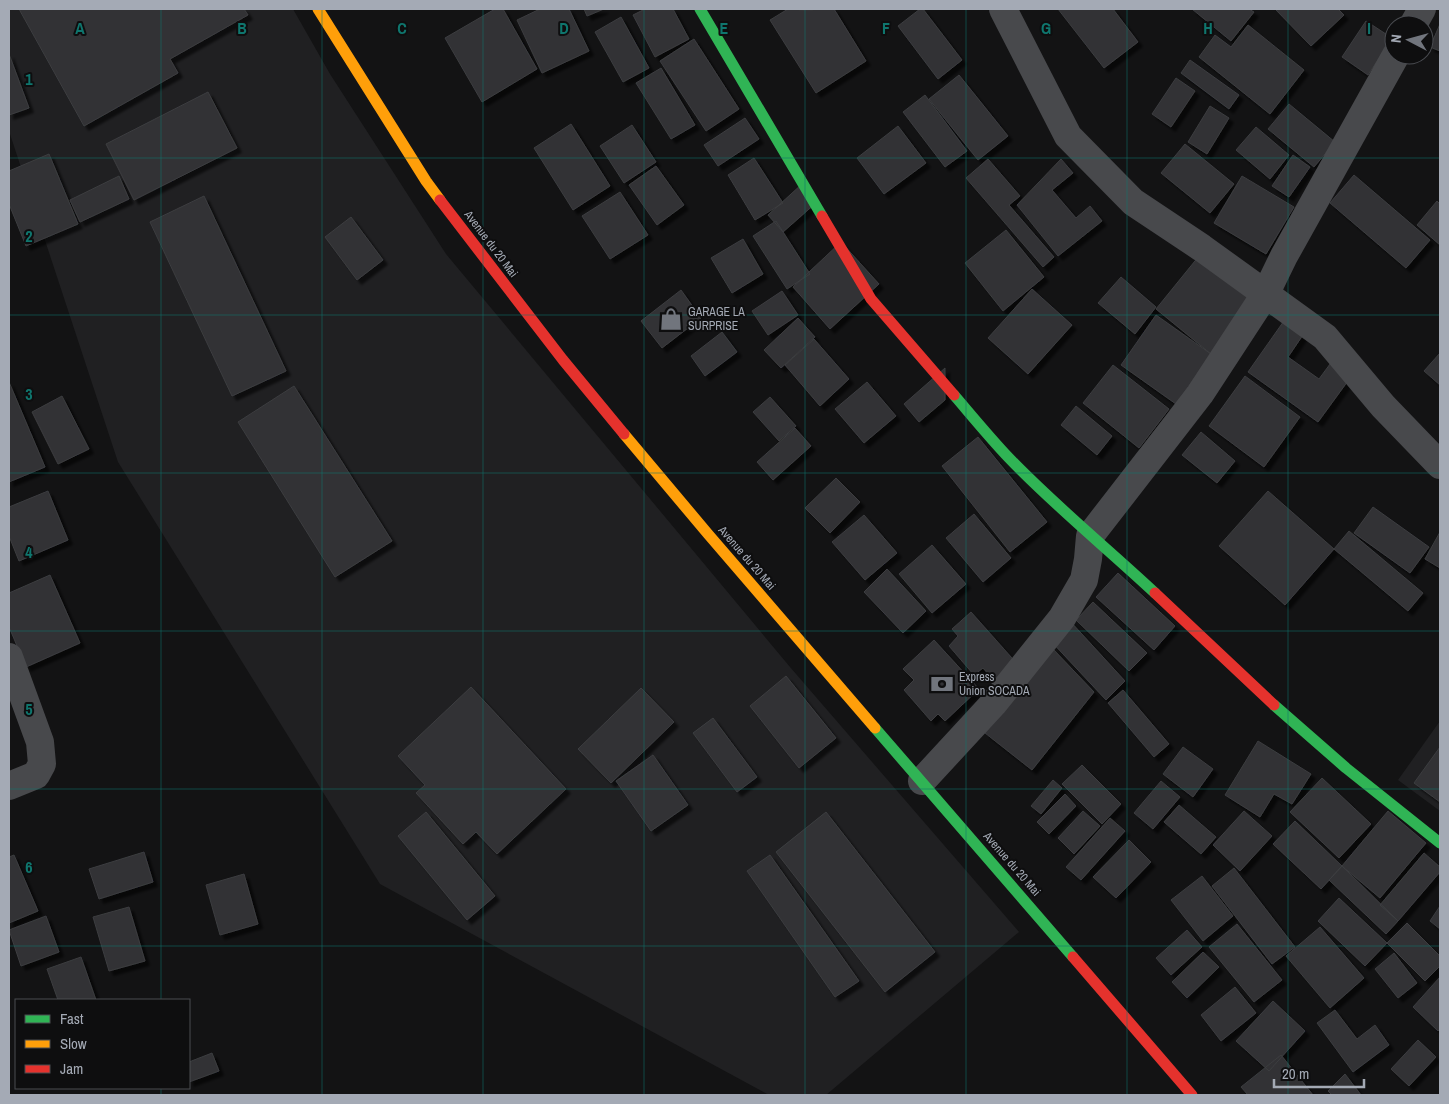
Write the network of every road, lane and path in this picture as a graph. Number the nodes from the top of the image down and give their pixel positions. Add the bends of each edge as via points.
1 (318, 9) edge
2 (700, 9) edge
3 (1003, 9) edge
4 (1390, 65) edge
5 (1266, 294) junction
6 (1440, 465) edge
7 (1090, 536) junction
8 (9, 657) edge
9 (922, 781) junction
10 (9, 786) edge
11 (1440, 843) edge
12 (1192, 1095) edge

1 - 9 main road, Avenue du 20 Mai via 426,181 557,352 708,534
2 - 7 main road via 871,299 1009,458
3 - 5 street via 1068,136 1133,202
4 - 5 street
5 - 6 street via 1325,337 1383,406
5 - 7 street via 1200,394
7 - 9 street via 1084,580 1062,618 994,703
7 - 11 main road via 1346,768
8 - 10 street via 40,742 42,764 36,776
9 - 12 main road, Avenue du 20 Mai

